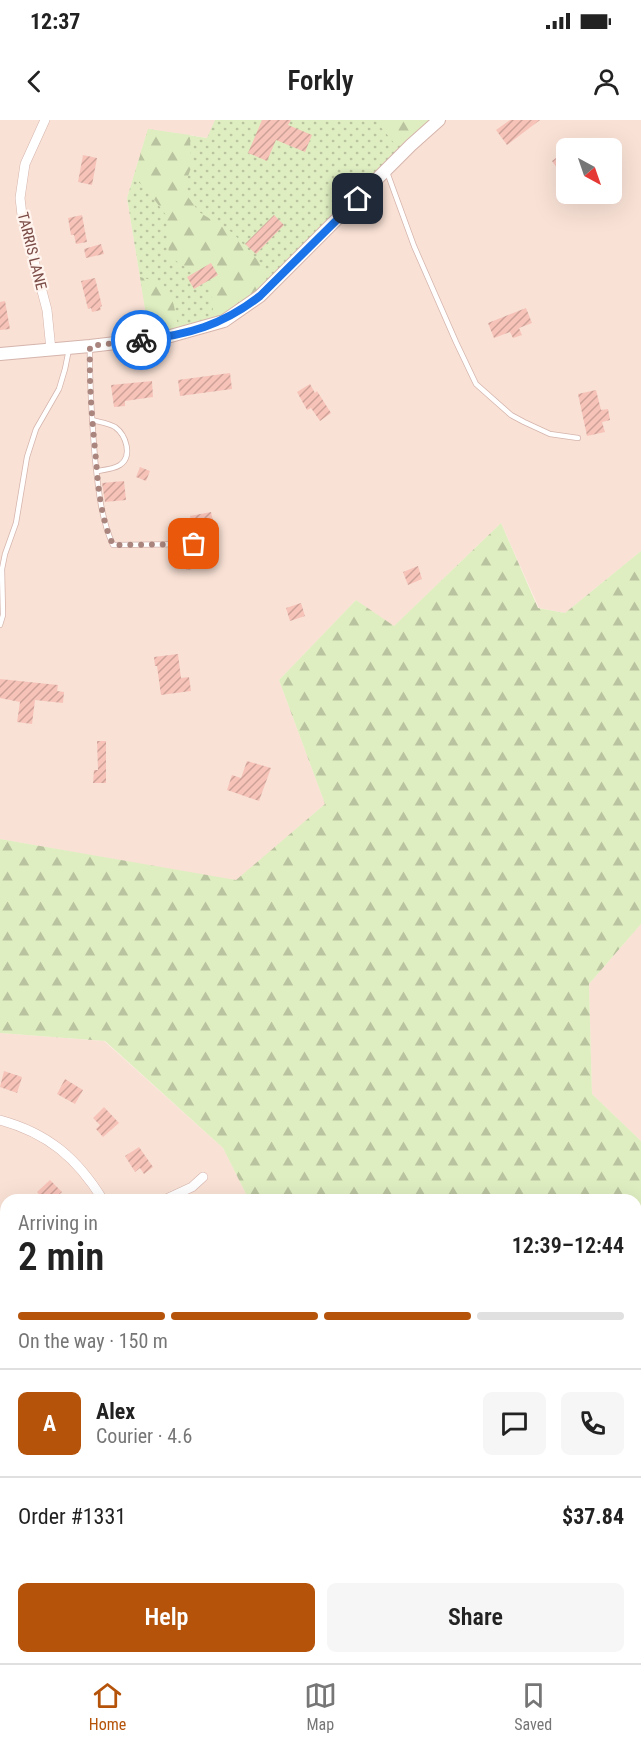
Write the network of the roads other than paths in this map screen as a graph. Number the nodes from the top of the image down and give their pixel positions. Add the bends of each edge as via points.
1 (45, 120) edge
2 (439, 120) edge
3 (386, 170) junction
4 (90, 346) junction
5 (69, 348) junction
6 (51, 350) junction
7 (0, 354) edge
8 (92, 420) junction
9 (578, 438) dead end
10 (97, 471) junction
11 (194, 544) dead end
12 (0, 625) edge
13 (0, 1120) edge
14 (203, 1177) dead end
15 (99, 1194) edge
16 (177, 1194) edge

1 - 6 street, TARRIS LANE via 25,164 20,198 47,310
2 - 3 street
3 - 4 street via 260,296 233,315 167,337
3 - 9 lane via 414,246 476,384 524,422 550,434
4 - 5 street
4 - 8 lane
5 - 6 street
5 - 12 lane via 59,388 36,429 27,457 16,522 2,569
6 - 7 street
8 - 10 lane
8 - 10 lane via 115,427 127,450 123,463
10 - 11 lane via 113,545
13 - 15 street via 53,1143 84,1172
14 - 16 street

